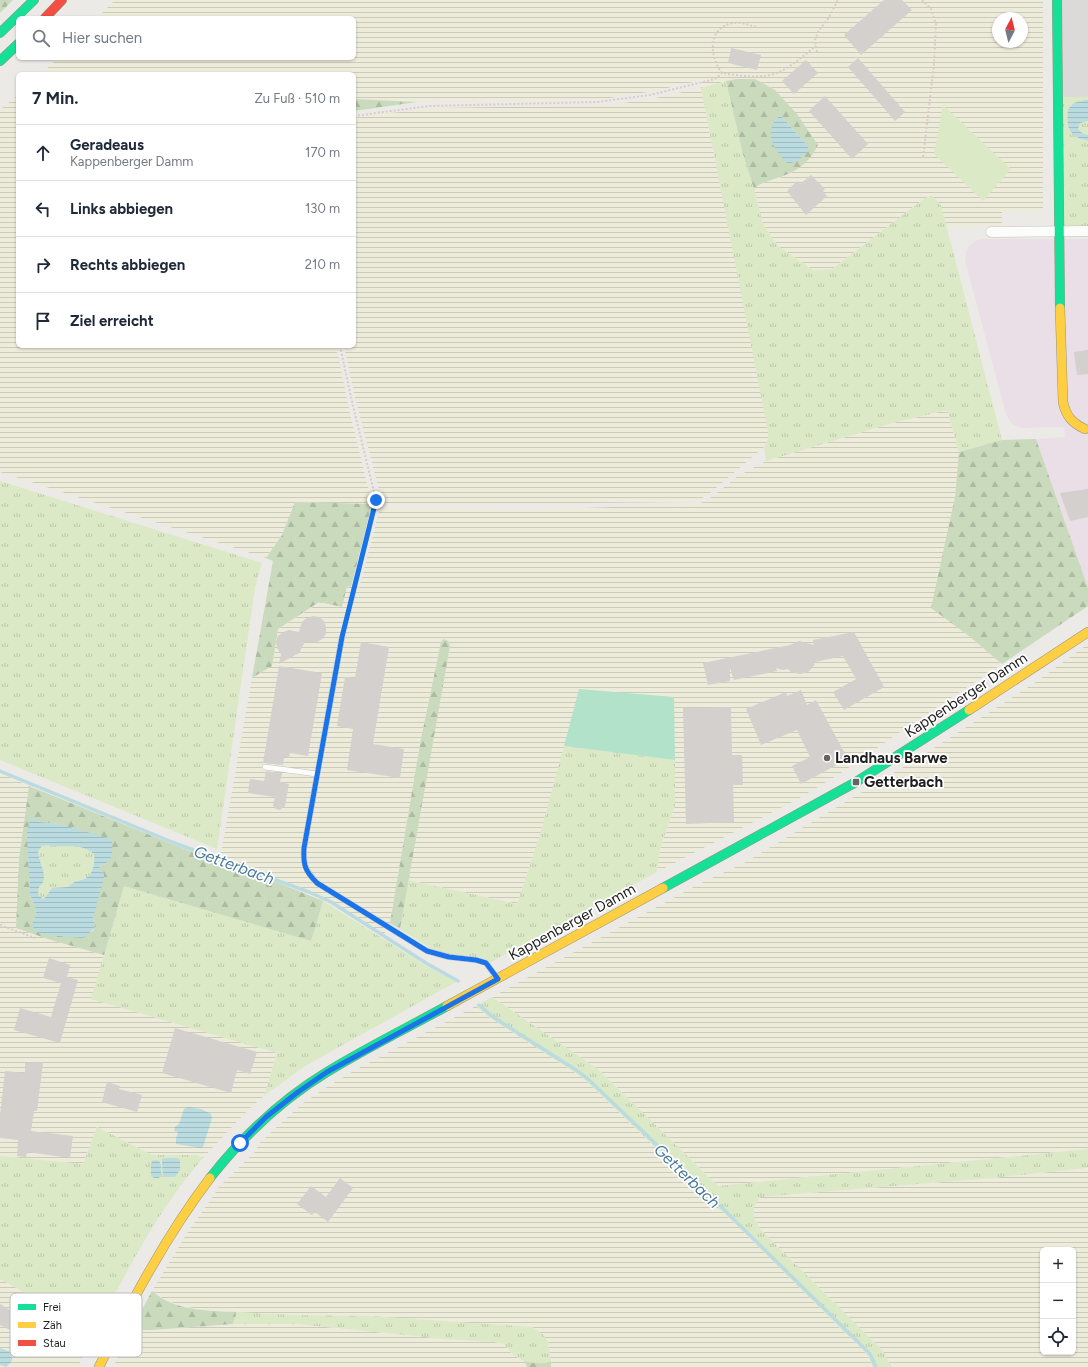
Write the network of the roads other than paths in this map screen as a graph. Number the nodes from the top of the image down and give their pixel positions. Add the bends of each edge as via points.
1 (34, 0) edge
2 (62, 0) edge
3 (1057, 0) edge
4 (18, 16) edge
5 (47, 16) edge
6 (16, 17) edge
7 (0, 33) edge
8 (16, 46) edge
9 (0, 61) edge
10 (1059, 231) junction
11 (1088, 231) edge
12 (991, 232) dead end
13 (1084, 429) dead end
14 (1088, 632) edge
15 (342, 637) road end
16 (265, 767) dead end
17 (317, 774) junction
18 (498, 979) junction
19 (137, 1293) edge
20 (104, 1357) edge
21 (99, 1367) edge

1 - 4 main road
2 - 5 main road
3 - 10 main road
6 - 7 main road
8 - 9 main road
10 - 11 street
10 - 12 street
10 - 13 main road via 1062,396 1065,410 1074,425
14 - 18 main road, Kappenberger Damm via 856,782
15 - 17 lane
16 - 17 lane
17 - 18 lane via 304,848 304,863 309,875 317,883 427,951 486,963
18 - 19 main road, Kappenberger Damm via 327,1072 266,1117 221,1164 189,1208
20 - 21 main road, Kappenberger Damm

